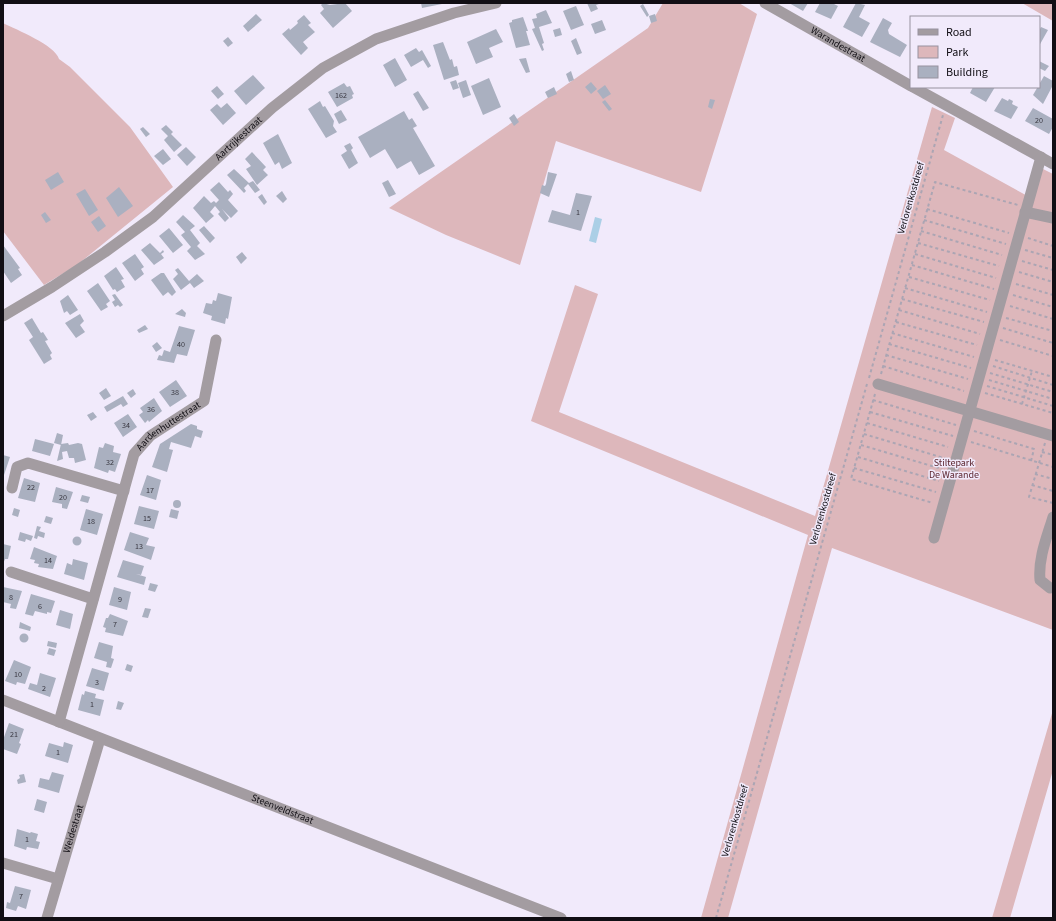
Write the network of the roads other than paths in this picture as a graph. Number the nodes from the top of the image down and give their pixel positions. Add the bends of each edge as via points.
1 (496, 3) edge
2 (765, 3) edge
3 (910, 85) edge
4 (916, 88) edge
5 (1041, 157) junction
6 (1053, 164) edge
7 (1026, 210) junction
8 (1053, 218) edge
9 (3, 316) edge
10 (216, 340) dead end
11 (878, 384) road end
12 (969, 412) junction
13 (1050, 435) edge
14 (12, 488) dead end
15 (124, 491) junction
16 (1053, 517) edge
17 (934, 538) dead end
18 (11, 572) dead end
19 (1050, 588) dead end
20 (93, 599) junction
21 (3, 700) edge
22 (59, 722) junction
23 (100, 739) junction
24 (3, 863) edge
25 (58, 879) junction
26 (47, 918) edge
27 (561, 918) edge

1 - 9 street, Aartrijkestraat via 454,13 376,38 323,68 272,108 153,217 66,278
2 - 3 street, Warandestraat
4 - 5 street, Warandestraat
5 - 6 street, Warandestraat
5 - 7 street
7 - 8 street
7 - 12 street via 987,348 981,379
10 - 15 street, Aardenhuttestraat via 204,401 150,436 134,454
11 - 12 street
12 - 13 street
12 - 17 street
14 - 15 street via 17,467 28,463
15 - 20 street, Aardenhuttestraat
16 - 19 street via 1039,570 1040,580
18 - 20 street
20 - 22 street, Aardenhuttestraat
21 - 22 street, Steenveldstraat
22 - 23 street, Steenveldstraat
23 - 25 street, Weidestraat
23 - 27 street, Steenveldstraat
24 - 25 street
25 - 26 street, Weidestraat

